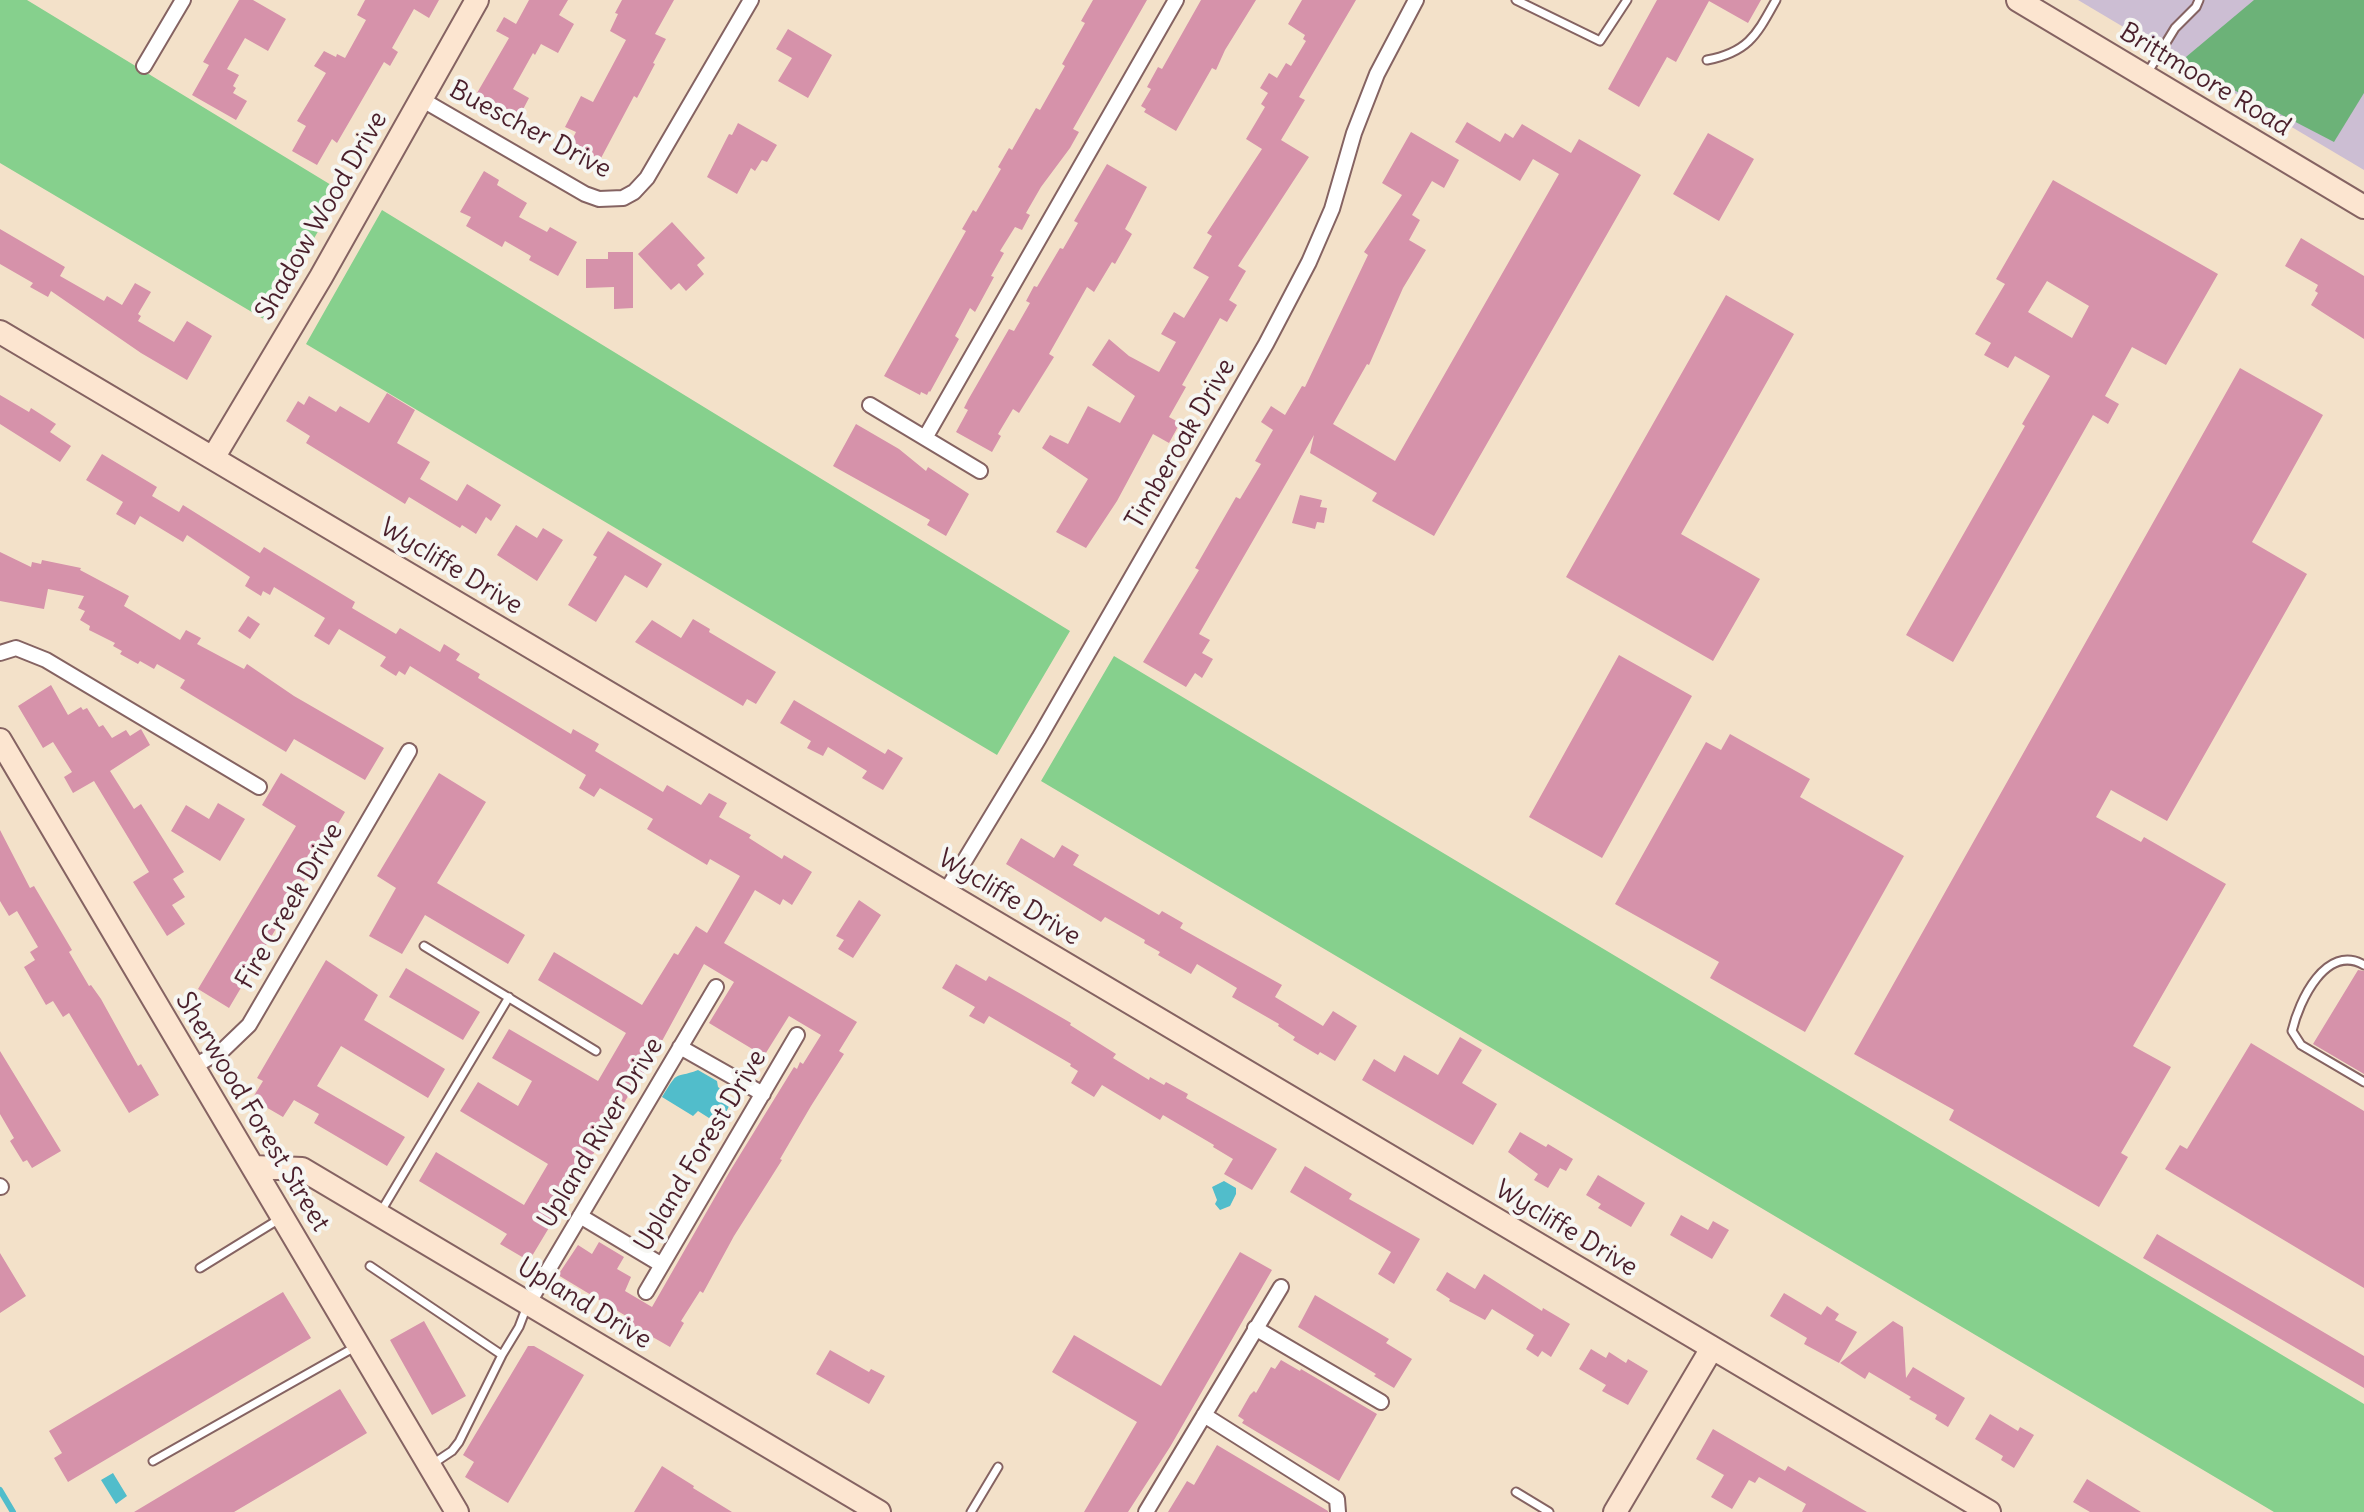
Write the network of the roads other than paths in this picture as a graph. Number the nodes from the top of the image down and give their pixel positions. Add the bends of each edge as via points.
1 (183, 0) edge
2 (477, 0) edge
3 (751, 0) edge
4 (1176, 0) edge
5 (1416, 0) edge
6 (1516, 0) edge
7 (1627, 0) edge
8 (1776, 0) edge
9 (2018, 0) edge
10 (2199, 0) edge
11 (1707, 60) dead end
12 (144, 66) dead end
13 (2144, 77) junction
14 (421, 99) junction
15 (2364, 207) edge
16 (0, 332) edge
17 (870, 405) dead end
18 (925, 438) junction
19 (213, 458) junction
20 (980, 471) dead end
21 (0, 653) edge
22 (0, 740) edge
23 (409, 751) dead end
24 (259, 787) dead end
25 (945, 893) junction
26 (424, 946) dead end
27 (2364, 965) edge
28 (716, 987) dead end
29 (509, 997) junction
30 (797, 1035) dead end
31 (680, 1047) junction
32 (596, 1051) dead end
33 (193, 1067) junction
34 (2364, 1082) edge
35 (763, 1094) junction
36 (253, 1167) junction
37 (379, 1215) junction
38 (580, 1216) junction
39 (282, 1217) junction
40 (662, 1265) junction
41 (370, 1266) dead end
42 (200, 1268) dead end
43 (1281, 1287) dead end
44 (646, 1292) dead end
45 (528, 1304) junction
46 (1255, 1328) junction
47 (357, 1346) junction
48 (1712, 1348) junction
49 (502, 1355) junction
50 (1381, 1402) dead end
51 (1204, 1415) junction
52 (153, 1461) dead end
53 (430, 1467) junction
54 (998, 1467) dead end
55 (1516, 1492) dead end
56 (870, 1510) edge
57 (1338, 1511) edge
58 (457, 1512) edge
59 (971, 1512) edge
60 (1146, 1512) edge
61 (1549, 1512) edge
62 (1615, 1512) edge
63 (1989, 1512) edge

1 - 12 street
2 - 14 street, Shadow Wood Drive
3 - 14 street, Buescher Drive via 660,161 623,198 599,199 575,188
4 - 18 street
5 - 25 street, Timberoak Drive via 1377,74 1309,262 1266,344
6 - 7 lane via 1600,41
8 - 11 lane via 1752,40 1730,55
9 - 13 street, Brittmoore Road
10 - 13 lane
13 - 15 street, Brittmoore Road
14 - 19 street, Shadow Wood Drive
16 - 19 street, Wycliffe Drive
17 - 18 street
18 - 20 street
19 - 25 street, Wycliffe Drive
21 - 24 street via 16,648 46,660
22 - 33 street, Sherwood Forest Street
23 - 33 street, Fire Creek Drive via 249,1025 224,1049
25 - 48 street, Wycliffe Drive
26 - 29 lane
27 - 34 lane via 2354,959 2337,960 2323,971 2297,1011 2292,1031 2301,1045
28 - 31 street, Upland River Drive
29 - 32 lane
29 - 37 lane
30 - 35 street, Upland Forest Drive
31 - 35 street
31 - 38 street, Upland River Drive
33 - 36 street, Sherwood Forest Street
35 - 40 street, Upland Forest Drive
36 - 37 street, Upland Drive via 302,1169
36 - 39 street, Sherwood Forest Street
37 - 45 street, Upland Drive
38 - 40 street
38 - 45 street, Upland River Drive
39 - 42 lane
39 - 47 street, Sherwood Forest Street
40 - 44 street, Upland Forest Drive
41 - 49 lane
43 - 46 street
45 - 49 lane
45 - 56 street, Upland Drive
46 - 50 street
46 - 51 street
47 - 52 lane
47 - 53 street, Sherwood Forest Street
48 - 62 street
48 - 63 street, Wycliffe Drive
49 - 53 lane via 459,1442
51 - 57 street via 1337,1499
51 - 60 street
53 - 58 street, Sherwood Forest Street
54 - 59 lane
55 - 61 lane

